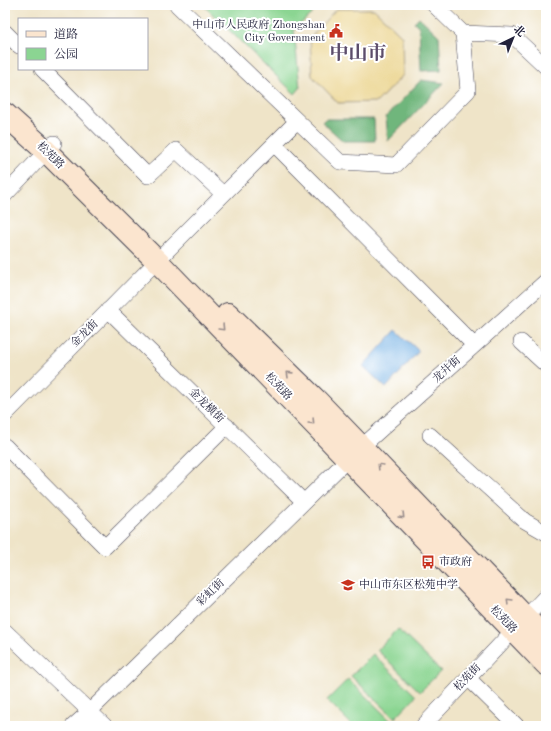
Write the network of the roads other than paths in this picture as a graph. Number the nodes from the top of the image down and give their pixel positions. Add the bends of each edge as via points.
1 (177, 5) edge
2 (434, 5) edge
3 (5, 32) edge
4 (463, 33) junction
5 (18, 45) edge
6 (546, 68) edge
7 (43, 70) edge
8 (5, 98) edge
9 (5, 114) edge
10 (297, 121) junction
11 (274, 144) junction
12 (50, 147) junction
13 (223, 194) junction
14 (5, 195) edge
15 (161, 257) junction
16 (545, 282) edge
17 (108, 310) junction
18 (521, 342) dead end
19 (474, 345) junction
20 (546, 365) edge
21 (5, 415) edge
22 (227, 426) junction
23 (430, 435) dead end
24 (5, 446) edge
25 (355, 453) junction
26 (304, 502) junction
27 (546, 533) edge
28 (546, 596) edge
29 (519, 624) junction
30 (5, 631) edge
31 (546, 639) edge
32 (546, 664) edge
33 (468, 678) junction
34 (90, 711) junction
35 (73, 726) edge
36 (105, 726) edge
37 (423, 726) edge
38 (517, 726) edge

1 - 10 street
2 - 4 street
3 - 5 street
4 - 6 street via 512,35
4 - 10 street via 468,91 396,165 340,162
7 - 13 street via 148,176 176,150
8 - 12 street, 松苑路
9 - 12 street, 松苑路
10 - 11 street, 金龙街
11 - 13 street, 金龙街
11 - 19 street
12 - 14 street
12 - 15 street, 松苑路
13 - 15 street, 金龙街
15 - 17 street, 金龙街
15 - 25 street, 松苑路
16 - 19 street, 龙井街
17 - 21 street, 金龙街
17 - 22 street, 金龙横街
18 - 20 street
19 - 25 street, 龙井街
22 - 24 street via 105,547
22 - 26 street, 金龙横街
23 - 27 street via 525,521
25 - 26 street, 彩虹街
25 - 29 street, 松苑路
26 - 34 street, 彩虹街
28 - 29 street, 松苑街
29 - 31 street, 松苑路
29 - 32 street, 松苑路
29 - 33 street, 松苑街
30 - 34 street
33 - 37 street, 松苑街
33 - 38 street
34 - 35 street, 彩虹街
34 - 36 street

